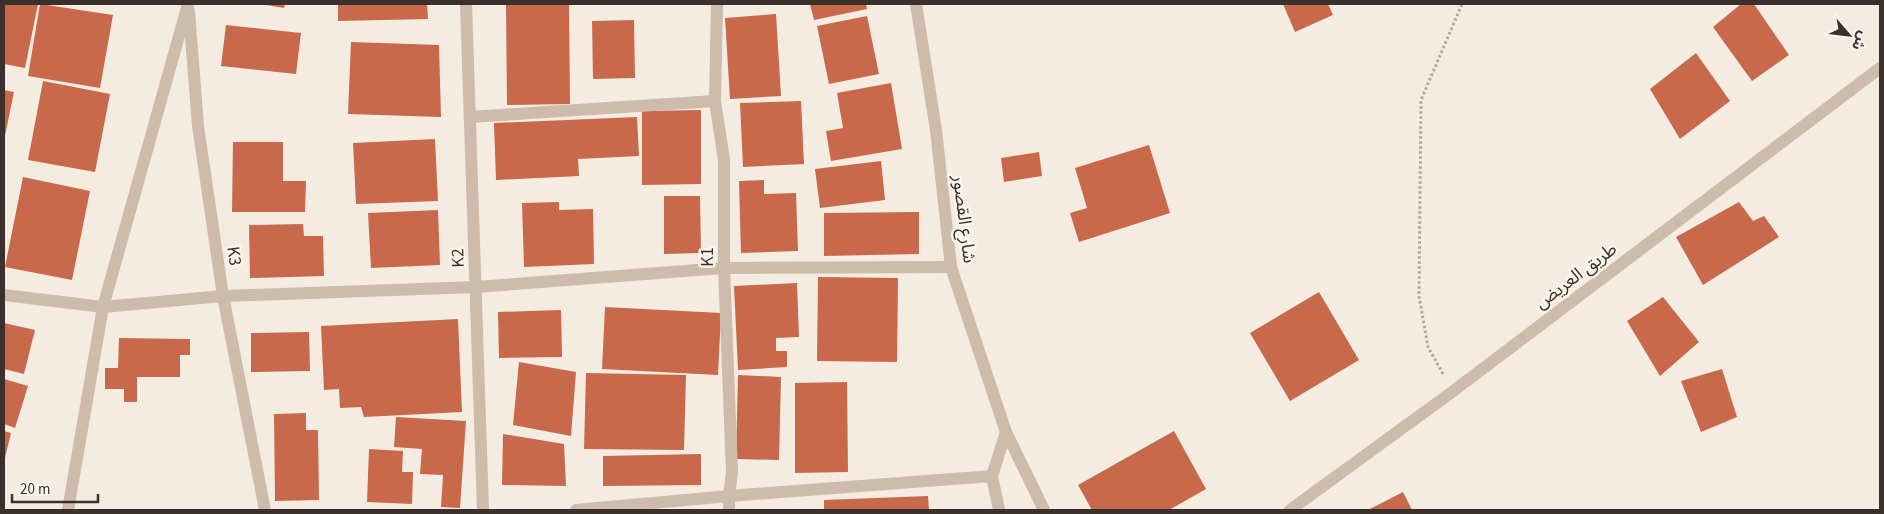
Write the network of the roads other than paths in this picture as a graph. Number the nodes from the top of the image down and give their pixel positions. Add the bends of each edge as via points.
1 (189, 4) edge
2 (466, 4) edge
3 (717, 4) edge
4 (916, 4) edge
5 (1880, 68) edge
6 (715, 101) junction
7 (470, 117) junction
8 (951, 267) junction
9 (724, 268) junction
10 (476, 287) junction
11 (4, 295) edge
12 (222, 296) junction
13 (103, 306) junction
14 (1006, 432) junction
15 (992, 476) junction
16 (728, 496) junction
17 (68, 510) edge
18 (265, 510) edge
19 (483, 510) edge
20 (576, 510) edge
21 (729, 510) edge
22 (999, 510) edge
23 (1044, 510) edge
24 (1290, 510) edge

1 - 12 street, K3 via 198,126
1 - 13 street
2 - 7 street, K2
3 - 6 street, K1
4 - 8 street, شارع القصور via 936,130
5 - 24 street, طريق العريض via 1452,392
6 - 7 street
6 - 9 street, K1 via 724,160
7 - 10 street, K2
8 - 9 street
8 - 14 street, شارع القصور
9 - 10 street
9 - 16 street, K1 via 732,472
10 - 12 street
10 - 19 street, K2
11 - 13 street
12 - 13 street
12 - 18 street, K3
13 - 17 street
14 - 15 street
14 - 23 street, شارع القصور
15 - 16 street
15 - 22 street
16 - 20 street
16 - 21 street, K1

